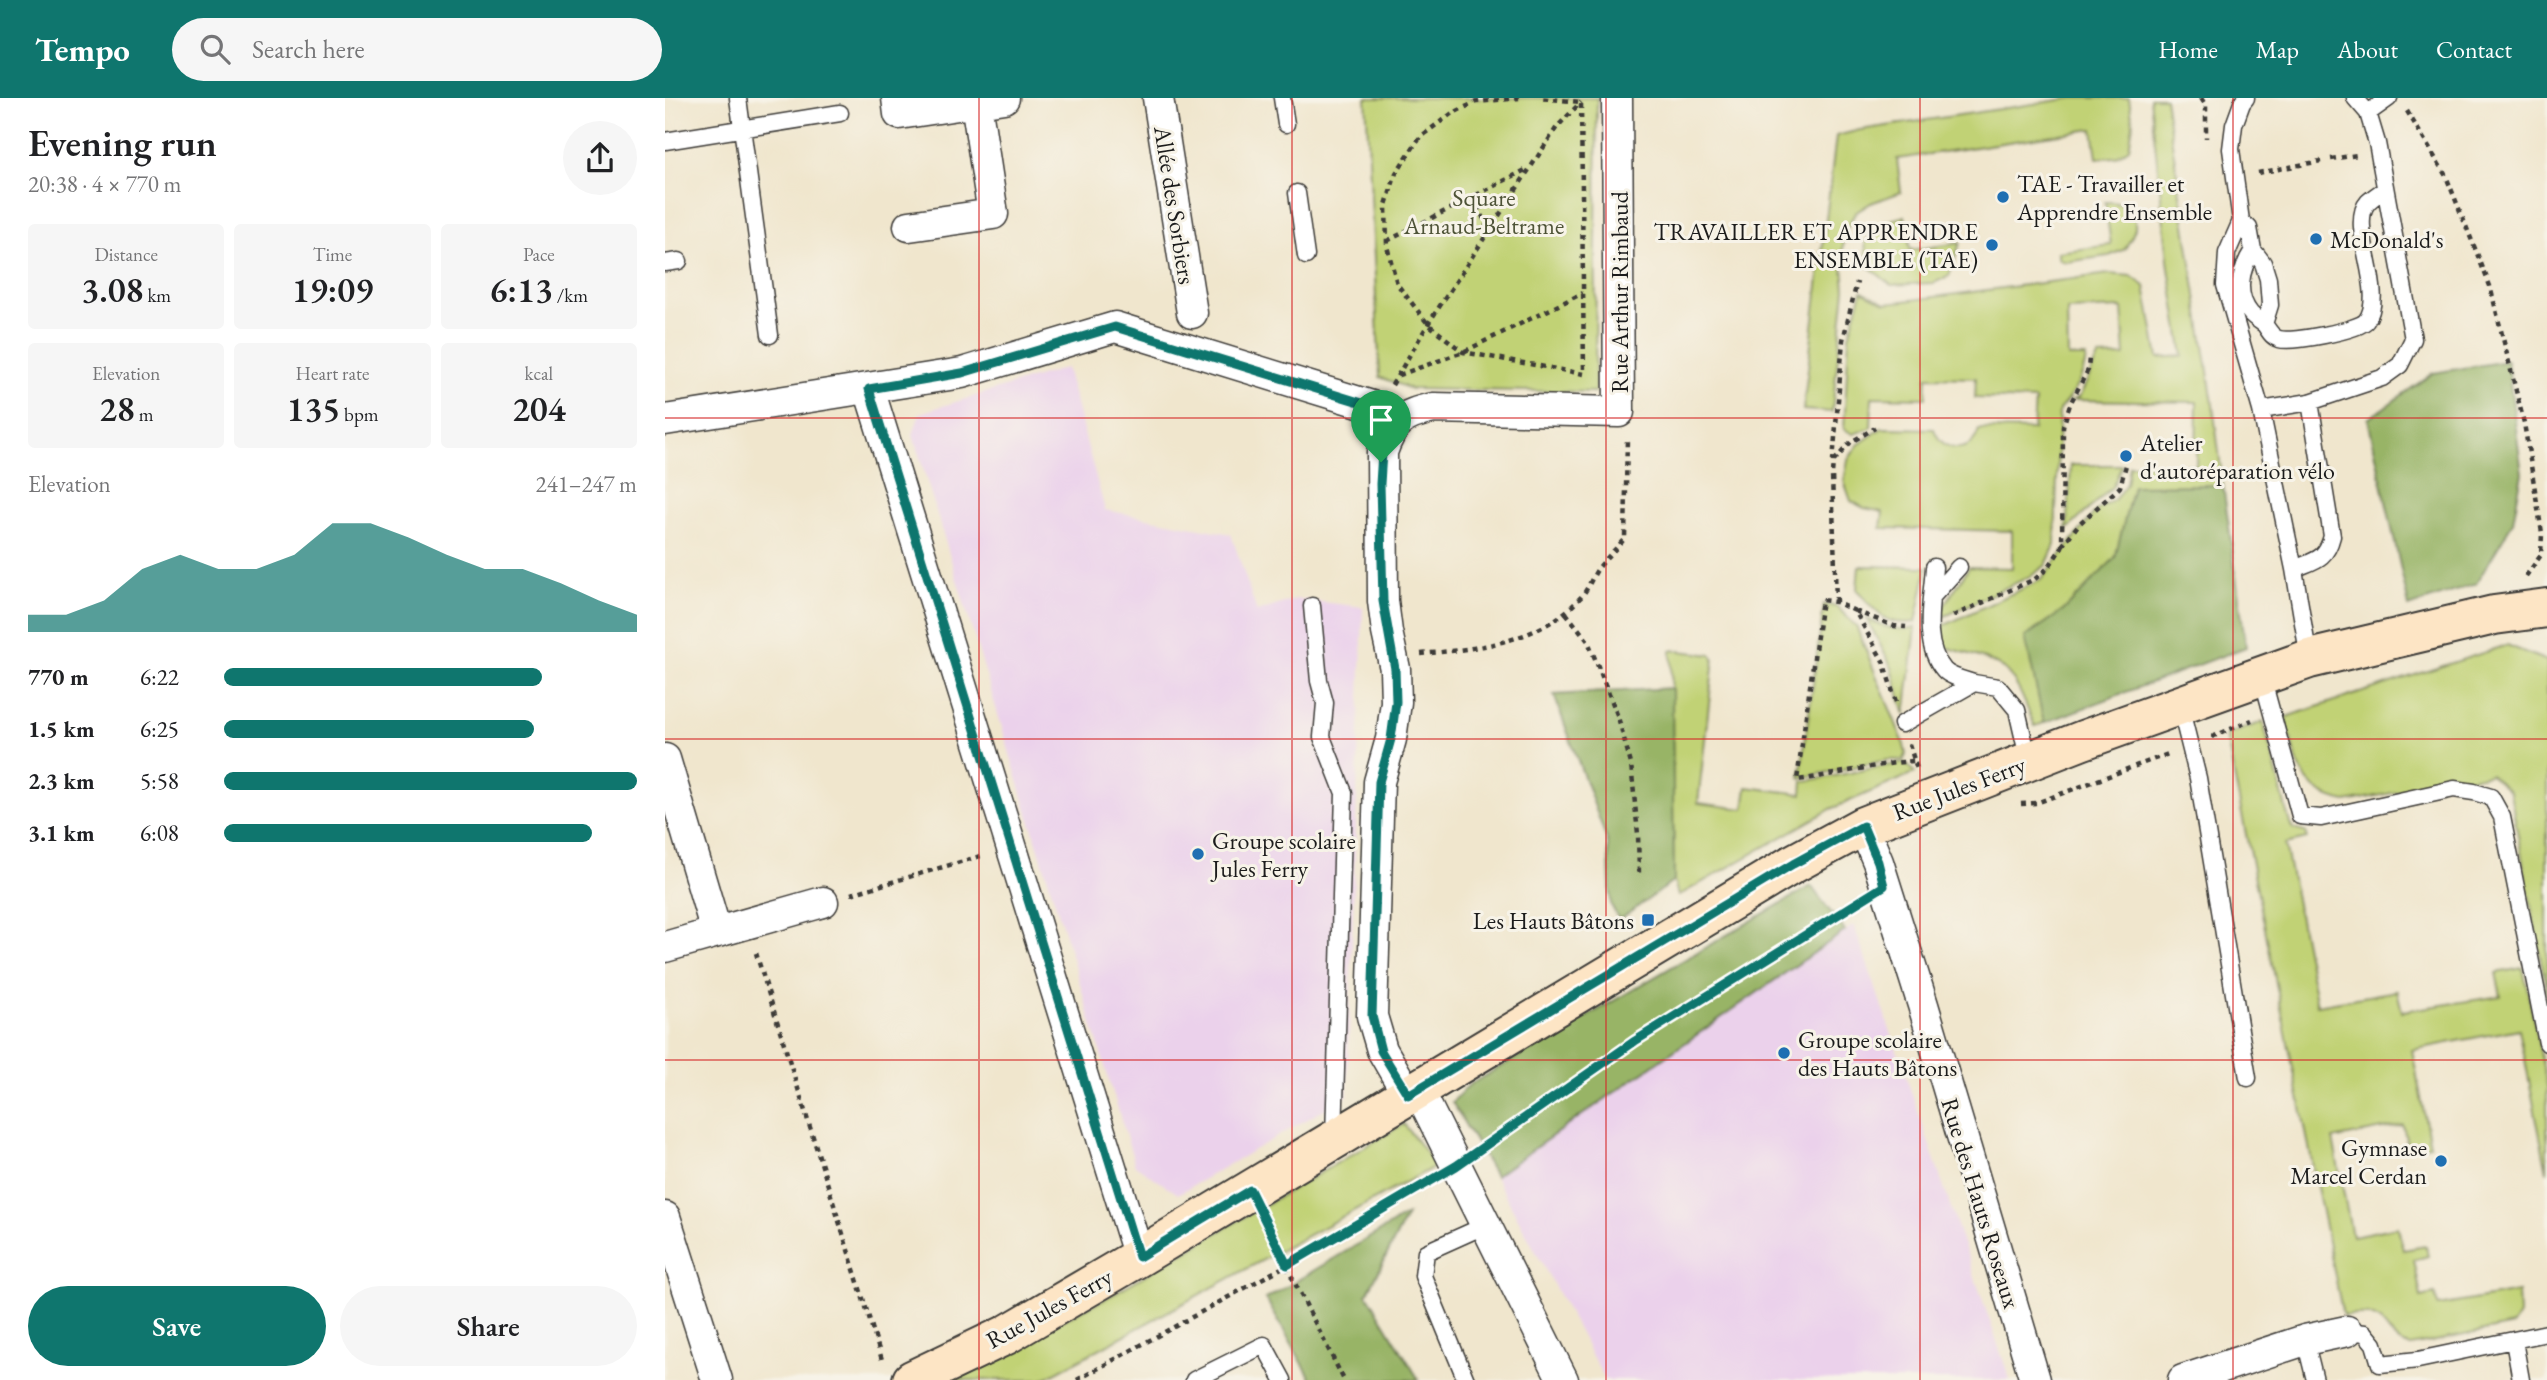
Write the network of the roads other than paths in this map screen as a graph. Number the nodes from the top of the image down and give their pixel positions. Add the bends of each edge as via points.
1 (739, 98) edge
2 (1159, 98) edge
3 (1282, 98) edge
4 (2355, 98) edge
5 (2389, 98) edge
6 (1617, 99) edge
7 (990, 100) edge
8 (2242, 100) edge
9 (898, 106) edge
10 (839, 113) dead end
11 (2368, 113) junction
12 (1286, 124) dead end
13 (742, 127) junction
14 (665, 141) edge
15 (2385, 189) junction
16 (1297, 193) dead end
17 (2241, 221) junction
18 (909, 226) dead end
19 (2253, 250) junction
20 (1306, 256) dead end
21 (1192, 313) dead end
22 (2264, 324) junction
23 (769, 335) dead end
24 (869, 389) junction
25 (2310, 402) junction
26 (2261, 410) junction
27 (665, 420) edge
28 (1390, 430) junction
29 (1934, 567) dead end
30 (1959, 567) dead end
31 (2294, 569) junction
32 (2533, 596) edge
33 (1932, 597) junction
34 (1312, 606) dead end
35 (2309, 659) junction
36 (2262, 677) junction
37 (1974, 683) junction
38 (2180, 706) junction
39 (1902, 724) road end
40 (665, 759) edge
41 (2029, 762) junction
42 (1863, 826) junction
43 (823, 902) road end
44 (716, 931) junction
45 (665, 947) edge
46 (2547, 1043) edge
47 (2248, 1078) dead end
48 (1413, 1092) junction
49 (1334, 1139) junction
50 (665, 1217) edge
51 (1486, 1225) junction
52 (1139, 1257) junction
53 (2347, 1331) joint
54 (2547, 1333) edge
55 (2305, 1340) junction
56 (2514, 1341) junction
57 (2382, 1372) edge
58 (898, 1373) edge
59 (717, 1380) edge
60 (1194, 1380) edge
61 (1283, 1380) edge
62 (1466, 1380) edge
63 (1563, 1380) edge
64 (2035, 1380) edge
65 (2183, 1380) edge
66 (2315, 1380) edge
67 (2521, 1380) edge

1 - 13 lane
2 - 21 street, Allée des Sorbiers
3 - 12 lane
4 - 11 lane
5 - 11 lane
6 - 28 street, Rue Arthur Rimbaud via 1619,412 1433,408 1408,414
7 - 9 street
7 - 18 street via 993,214
8 - 17 lane via 2231,149
10 - 13 lane
11 - 15 lane
13 - 14 lane
13 - 23 lane
15 - 22 lane via 2366,203 2361,218 2372,286 2369,318 2361,326 2291,339 2271,335
15 - 25 lane via 2400,237 2413,339 2400,365 2382,378
16 - 20 lane
17 - 19 lane via 2249,228
17 - 26 lane via 2227,253 2225,285
19 - 22 lane via 2268,279 2270,305
19 - 22 lane via 2240,280 2244,302
24 - 27 street
24 - 28 street via 962,373 1115,327 1372,406
24 - 52 street
25 - 26 lane
25 - 31 lane via 2332,536 2328,551 2320,558
26 - 31 lane
28 - 48 street via 1382,452 1380,484 1383,601 1396,702 1379,782 1372,1016 1381,1051
29 - 33 lane
30 - 33 lane
31 - 35 lane
32 - 35 street, Rue Jules Ferry via 2494,615
33 - 37 lane via 1932,651 1945,672
34 - 49 lane via 1325,703 1322,737 1344,793
35 - 36 street, Rue Jules Ferry
36 - 38 street, Rue Jules Ferry
36 - 46 lane via 2300,816 2321,818 2454,789 2491,797 2502,817
37 - 39 lane
37 - 41 lane via 1999,687 2017,710
38 - 41 street, Rue Jules Ferry
38 - 47 lane via 2198,778
40 - 44 street
41 - 42 street, Rue Jules Ferry
42 - 48 street, Rue Jules Ferry
42 - 64 street, Rue des Hauts Roseaux via 1927,1018
43 - 44 street
44 - 45 street
48 - 49 street, Rue Jules Ferry
48 - 51 street
49 - 52 street, Rue Jules Ferry
50 - 59 street
51 - 62 lane via 1426,1252 1423,1276
51 - 63 street
52 - 58 street, Rue Jules Ferry via 1006,1335
53 - 55 street
53 - 57 lane via 2365,1333
54 - 56 lane
55 - 65 street
55 - 66 lane
56 - 57 lane
56 - 67 lane
60 - 61 lane via 1264,1345

